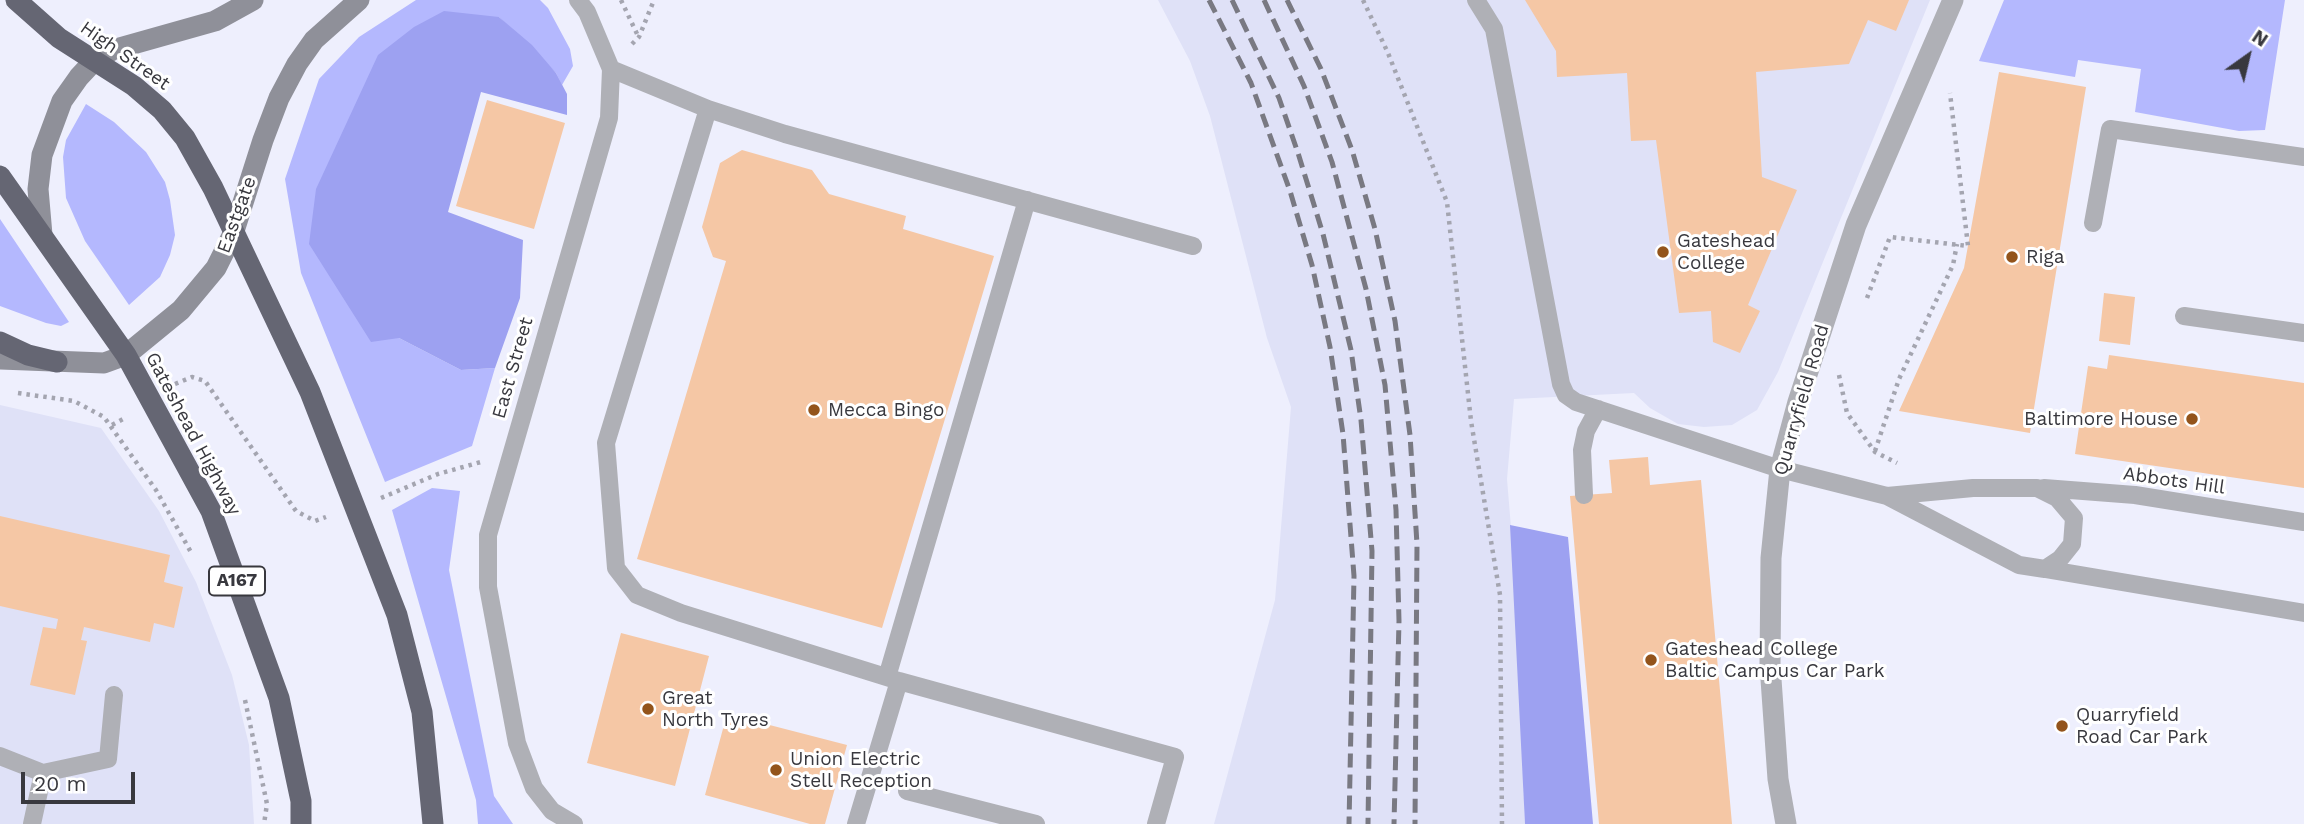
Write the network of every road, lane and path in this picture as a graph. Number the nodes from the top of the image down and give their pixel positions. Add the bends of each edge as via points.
1 (16, 0) edge
2 (253, 0) edge
3 (359, 0) edge
4 (621, 0) edge
5 (654, 0) edge
6 (1363, 0) edge
7 (1476, 0) edge
8 (1953, 0) edge
9 (583, 4) edge
10 (639, 37) junction
11 (93, 62) junction
12 (611, 69) junction
13 (1950, 93) dead end
14 (708, 109) junction
15 (2304, 157) edge
16 (0, 176) edge
17 (1027, 201) junction
18 (2093, 223) dead end
19 (233, 234) junction
20 (42, 235) junction
21 (1957, 244) junction
22 (1193, 246) dead end
23 (1867, 299) dead end
24 (2184, 316) dead end
25 (2304, 332) edge
26 (0, 342) edge
27 (126, 355) junction
28 (0, 359) edge
29 (57, 362) junction
30 (1843, 362) dead end
31 (177, 382) dead end
32 (9, 392) dead end
33 (1598, 409) junction
34 (1875, 452) junction
35 (510, 454) junction
36 (1897, 463) dead end
37 (1780, 469) junction
38 (2037, 488) junction
39 (392, 493) dead end
40 (1584, 495) dead end
41 (1887, 496) junction
42 (330, 515) dead end
43 (2304, 522) edge
44 (195, 560) dead end
45 (2045, 569) junction
46 (2304, 612) edge
47 (893, 679) junction
48 (114, 695) dead end
49 (244, 697) dead end
50 (0, 756) edge
51 (43, 773) junction
52 (907, 791) dead end
53 (32, 824) edge
54 (264, 824) edge
55 (301, 824) edge
56 (433, 824) edge
57 (574, 824) edge
58 (856, 824) edge
59 (1036, 824) edge
60 (1156, 824) edge
61 (1502, 824) edge
62 (1786, 824) edge

1 - 11 highway, High Street
2 - 11 street via 215,21 121,47
3 - 19 street, Eastgate via 314,40 297,64 267,130
4 - 10 path
5 - 10 path
6 - 61 path via 1447,202 1471,421 1500,595
7 - 33 lane, Abbots Hill via 1494,29 1560,384 1576,402
8 - 37 street, Quarryfield Road via 1856,225
9 - 12 lane, East Street
10 - 12 path
11 - 19 highway, High Street via 134,86 185,138
11 - 20 street via 62,101 46,141 38,189
12 - 14 lane
12 - 35 lane, East Street via 609,118
13 - 21 path via 1968,246
14 - 17 lane
14 - 47 lane via 607,443 616,568 637,594 659,604
15 - 18 lane via 2110,129
16 - 20 highway, Gateshead Highway / A167
17 - 22 lane
17 - 47 lane
19 - 27 street, Eastgate via 197,293
19 - 56 highway via 310,392 397,615 422,712
20 - 27 highway, Gateshead Highway / A167
21 - 23 path via 1890,237
21 - 34 path via 1953,265 1899,379
24 - 25 lane
26 - 29 highway
27 - 29 street, Eastgate via 104,363
27 - 55 highway, Gateshead Highway / A167 via 211,511 279,698
28 - 29 street, Eastgate
30 - 34 path via 1838,374 1847,413
31 - 42 path via 192,377 205,381 296,511 315,521
32 - 44 path via 74,401 113,425
33 - 37 lane, Abbots Hill
33 - 40 lane via 1582,450
34 - 36 path
35 - 39 path via 438,474
35 - 57 lane, East Street via 488,536 488,587 517,743 534,788 552,811
37 - 41 lane, Abbots Hill
37 - 62 street, Quarryfield Road via 1771,558 1770,665
38 - 41 lane, Abbots Hill
38 - 43 lane, Abbots Hill via 2135,495
38 - 45 lane via 2057,498 2074,518 2072,544
41 - 45 lane, Abbots Hill via 2019,565
45 - 46 lane, Abbots Hill
47 - 58 lane
47 - 60 lane via 1175,757
48 - 51 lane via 108,760
49 - 54 path via 267,804
50 - 51 lane
51 - 53 lane
52 - 59 lane

